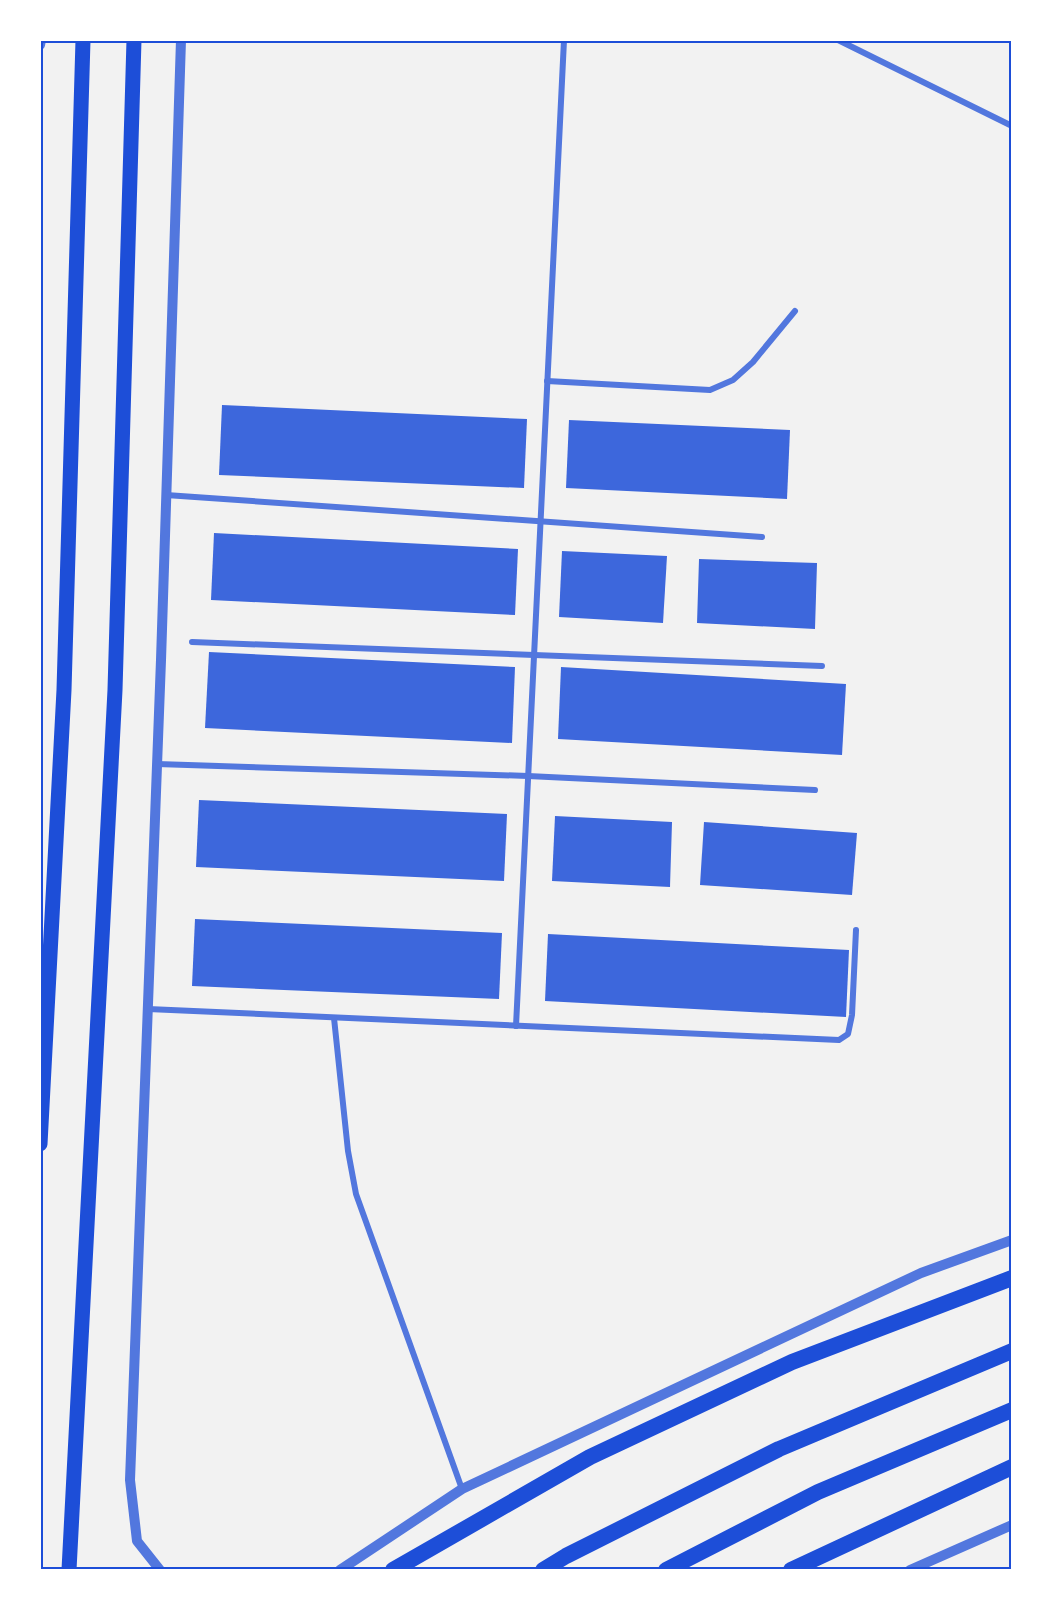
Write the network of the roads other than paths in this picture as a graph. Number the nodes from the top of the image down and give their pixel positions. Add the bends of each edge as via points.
1 (41, 40) edge
2 (83, 40) edge
3 (134, 40) edge
4 (181, 40) edge
5 (564, 40) edge
6 (838, 40) edge
7 (40, 45) edge
8 (1011, 126) edge
9 (795, 312) dead end
10 (547, 381) junction
11 (166, 495) junction
12 (540, 521) junction
13 (762, 537) dead end
14 (192, 642) dead end
15 (534, 656) junction
16 (822, 666) dead end
17 (157, 765) junction
18 (528, 776) junction
19 (815, 790) dead end
20 (856, 930) dead end
21 (148, 1009) junction
22 (334, 1018) junction
23 (516, 1026) junction
24 (40, 1144) edge
25 (1011, 1240) edge
26 (1011, 1278) edge
27 (1011, 1351) edge
28 (1011, 1410) edge
29 (1011, 1467) edge
30 (462, 1489) junction
31 (1011, 1525) edge
32 (69, 1569) edge
33 (160, 1569) edge
34 (340, 1569) edge
35 (393, 1569) edge
36 (543, 1569) edge
37 (666, 1569) edge
38 (791, 1569) edge
39 (910, 1569) edge

1 - 7 street
2 - 24 main road via 64,690
3 - 32 main road via 115,690
4 - 11 street
5 - 10 street
6 - 8 street
9 - 10 street via 753,362 733,380 710,390
10 - 12 street
11 - 12 street
11 - 17 street
12 - 13 street
12 - 15 street
14 - 15 street
15 - 16 street
15 - 18 street
17 - 18 street
17 - 21 street
18 - 19 street
18 - 23 street
20 - 23 street via 852,1014 848,1034 839,1040
21 - 22 street
21 - 33 street via 130,1480 137,1541
22 - 23 street
22 - 30 street via 356,1194
25 - 30 street via 921,1273
26 - 35 highway via 792,1362 590,1457
27 - 36 highway via 779,1449
28 - 37 highway via 818,1492
29 - 38 highway
30 - 34 street
31 - 39 street

